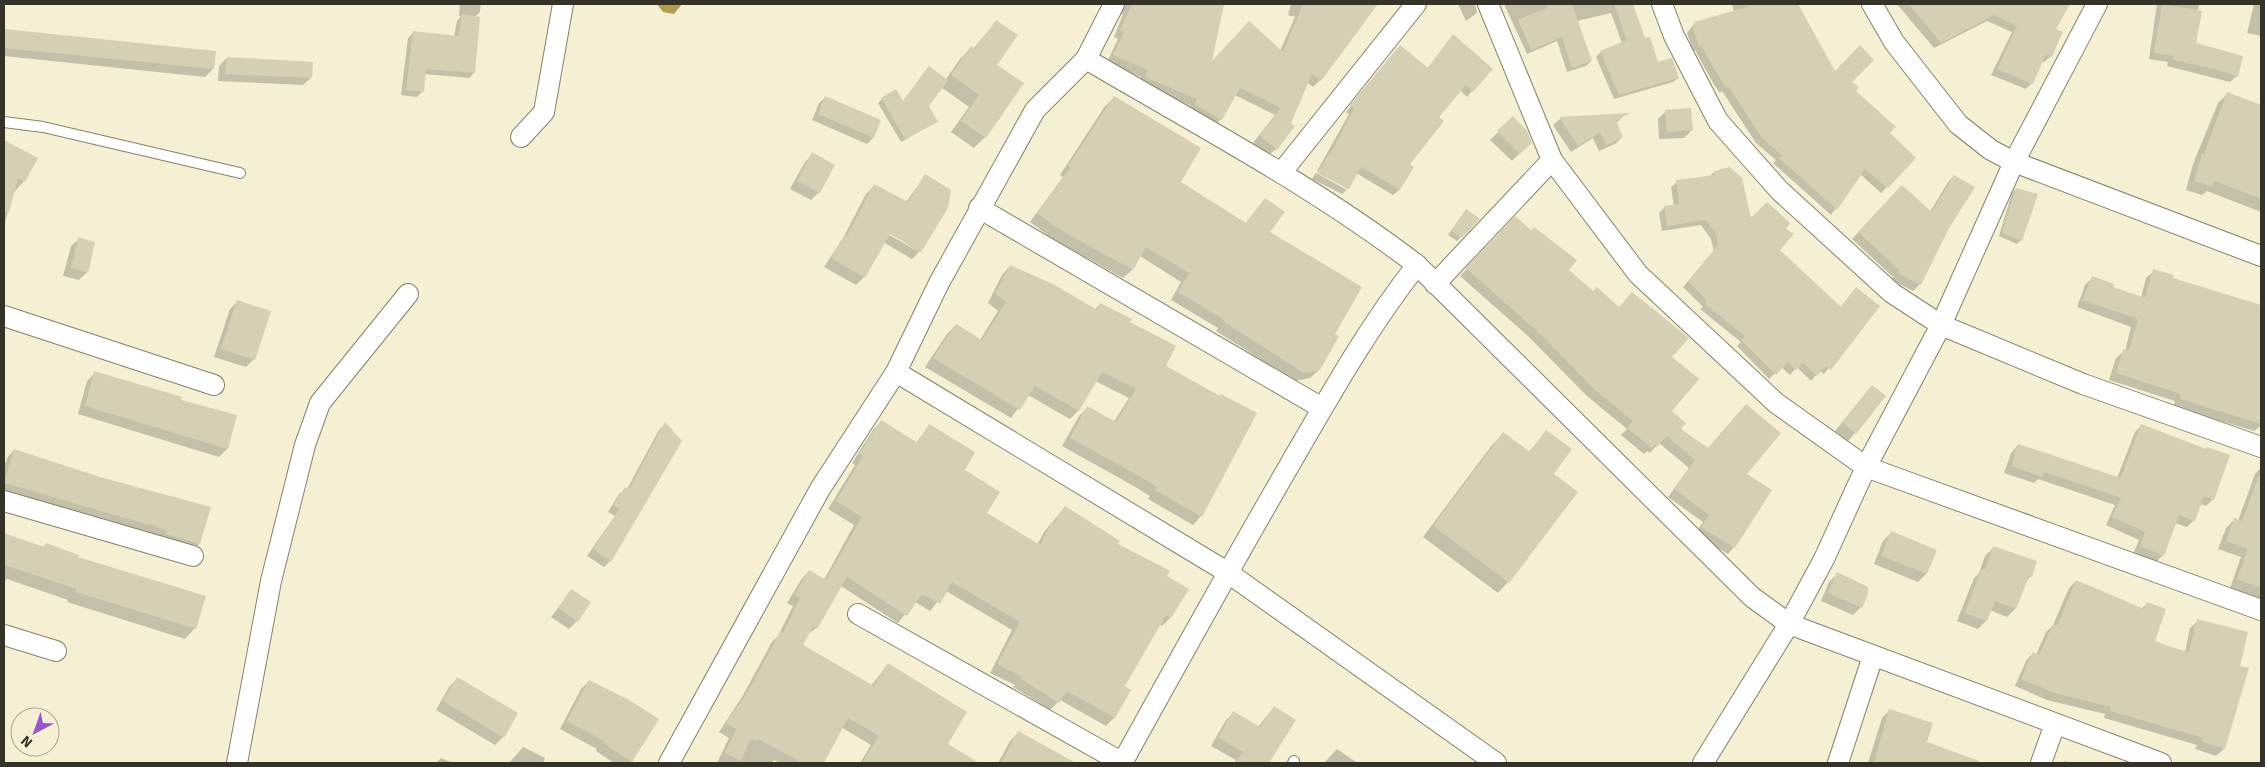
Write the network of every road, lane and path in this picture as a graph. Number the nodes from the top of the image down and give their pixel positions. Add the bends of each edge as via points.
1 (563, 4) edge
2 (1114, 4) edge
3 (1416, 4) edge
4 (1488, 4) edge
5 (1662, 4) edge
6 (1872, 4) edge
7 (2097, 4) edge
8 (1086, 59) junction
9 (4, 122) edge
10 (521, 137) dead end
11 (1552, 160) junction
12 (2014, 162) junction
13 (240, 173) dead end
14 (1281, 173) junction
15 (979, 208) junction
16 (2261, 256) edge
17 (1417, 265) junction
18 (1435, 284) junction
19 (408, 294) dead end
20 (4, 316) edge
21 (1941, 325) junction
22 (896, 372) junction
23 (214, 385) dead end
24 (1322, 408) junction
25 (2261, 447) edge
26 (1866, 467) junction
27 (4, 501) edge
28 (193, 556) dead end
29 (1227, 572) junction
30 (2261, 610) edge
31 (858, 614) dead end
32 (1789, 624) junction
33 (4, 635) edge
34 (56, 651) dead end
35 (1874, 656) junction
36 (2054, 724) junction
37 (1492, 762) edge
38 (237, 763) edge
39 (668, 763) edge
40 (1123, 763) edge
41 (1703, 763) edge
42 (1838, 763) edge
43 (2041, 763) edge
44 (2161, 763) edge

1 - 10 street via 544,112
2 - 8 street
3 - 14 street
4 - 11 street
5 - 21 street via 1674,36 1718,121 1780,192 1892,293
6 - 12 street via 1894,42 1958,124 1991,150
7 - 12 street
8 - 14 street
8 - 15 street via 1035,110
9 - 13 lane via 43,127
11 - 18 street
11 - 26 street via 1638,274 1776,403
12 - 16 street
12 - 21 street
14 - 17 street via 1376,234
15 - 22 street
15 - 24 street
17 - 18 street
17 - 24 street via 1384,307
18 - 32 street via 1752,597
19 - 38 street via 324,397 305,445 271,580
20 - 23 street
21 - 25 street via 2083,384
21 - 26 street
22 - 29 street
22 - 39 street via 820,489
24 - 29 street
26 - 30 street
26 - 32 street via 1824,559
27 - 28 street
29 - 37 street
29 - 40 street
31 - 40 street
32 - 35 street
32 - 41 street
33 - 34 street
35 - 36 street
35 - 42 street
36 - 43 street
36 - 44 street

